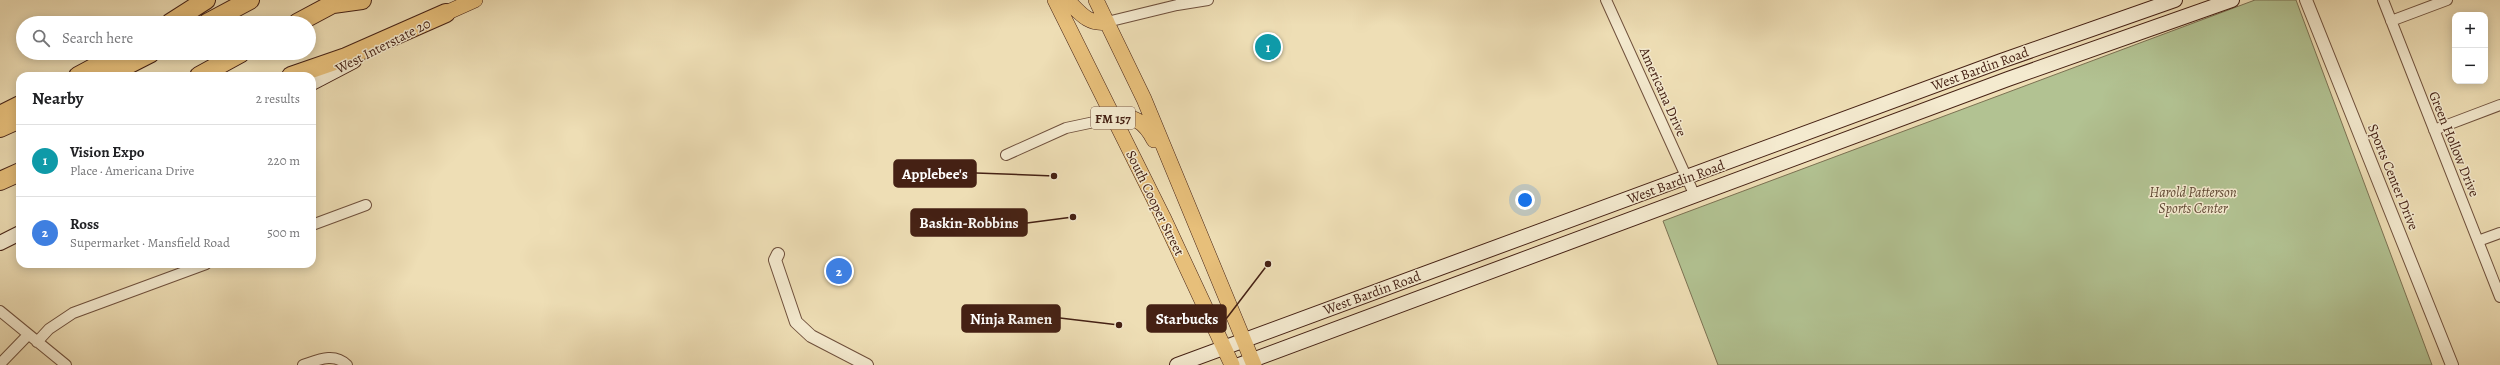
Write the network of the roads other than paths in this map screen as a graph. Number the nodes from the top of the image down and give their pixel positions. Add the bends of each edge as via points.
1 (206, 0) edge
2 (250, 0) edge
3 (362, 0) edge
4 (475, 0) edge
5 (1055, 0) edge
6 (1067, 0) edge
7 (1096, 0) edge
8 (1208, 0) edge
9 (1606, 0) edge
10 (2175, 0) edge
11 (2232, 0) edge
12 (2306, 0) edge
13 (2383, 0) edge
14 (2447, 0) edge
15 (336, 2) edge
16 (446, 13) junction
17 (181, 16) edge
18 (220, 16) edge
19 (310, 16) edge
20 (2391, 21) junction
21 (1107, 22) junction
22 (108, 60) edge
23 (137, 60) edge
24 (228, 60) edge
25 (2001, 61) junction
26 (85, 72) edge
27 (114, 72) edge
28 (206, 72) edge
29 (303, 72) edge
30 (2008, 79) junction
31 (316, 81) edge
32 (2500, 105) edge
33 (16, 107) edge
34 (0, 115) edge
35 (1113, 118) junction
36 (16, 121) edge
37 (0, 128) edge
38 (2434, 130) junction
39 (1006, 155) dead end
40 (16, 174) edge
41 (1176, 178) junction
42 (1687, 178) junction
43 (0, 181) edge
44 (1695, 196) junction
45 (366, 205) dead end
46 (316, 224) edge
47 (2500, 233) edge
48 (16, 235) edge
49 (2478, 241) junction
50 (0, 243) edge
51 (778, 254) dead end
52 (1471, 256) junction
53 (195, 268) edge
54 (1479, 275) junction
55 (2500, 297) edge
56 (0, 312) edge
57 (28, 335) junction
58 (1242, 341) junction
59 (37, 342) junction
60 (1223, 348) junction
61 (850, 361) edge
62 (1248, 363) edge
63 (0, 364) edge
64 (66, 365) edge
65 (303, 365) edge
66 (347, 365) edge
67 (867, 365) edge
68 (1178, 365) edge
69 (1232, 365) edge
70 (2452, 365) edge

1 - 17 highway
2 - 18 highway
3 - 15 highway
4 - 16 main road, West Interstate 20
5 - 35 main road, South Cooper Street / FM 157
6 - 21 main road via 1096,24
7 - 21 main road, South Cooper Street / FM 157
8 - 21 street
9 - 42 street, Americana Drive
10 - 25 main road, West Bardin Road
11 - 30 main road, West Bardin Road
12 - 70 street, Sports Center Drive
13 - 20 street, Green Hollow Drive
14 - 20 street
15 - 19 highway
16 - 29 highway via 346,57
16 - 31 main road, West Interstate 20
20 - 38 street, Green Hollow Drive
21 - 41 main road, South Cooper Street / FM 157 via 1144,99
22 - 26 highway
23 - 27 highway
24 - 28 highway
25 - 30 main road
25 - 42 main road, West Bardin Road
30 - 44 main road, West Bardin Road
32 - 38 street
33 - 34 highway
35 - 39 street via 1066,128
35 - 41 main road via 1135,118 1146,126
35 - 60 main road, South Cooper Street / FM 157 via 1166,224
36 - 37 highway
38 - 49 street, Green Hollow Drive
40 - 43 highway
41 - 58 main road, South Cooper Street / FM 157
42 - 44 street, Americana Drive
42 - 52 main road, West Bardin Road
44 - 54 main road, West Bardin Road
45 - 46 street
47 - 49 street
48 - 50 main road
49 - 55 street, Green Hollow Drive
51 - 61 street via 775,260 796,322 811,336
52 - 54 main road
52 - 58 main road, West Bardin Road
53 - 59 street via 73,313 49,329
54 - 62 main road, West Bardin Road
56 - 57 street
57 - 59 street
57 - 63 street
58 - 60 main road, West Bardin Road
58 - 62 main road, South Cooper Street / FM 157
59 - 64 street
60 - 68 main road, West Bardin Road
60 - 69 main road, South Cooper Street / FM 157
61 - 67 street
65 - 66 street via 325,357 334,358

